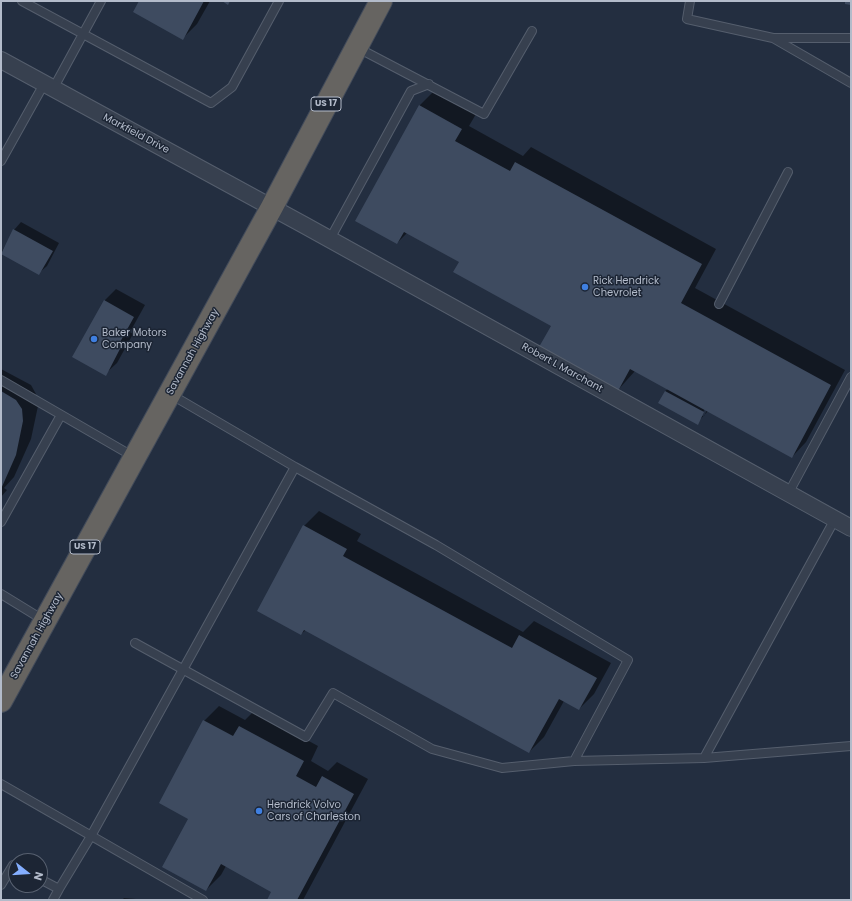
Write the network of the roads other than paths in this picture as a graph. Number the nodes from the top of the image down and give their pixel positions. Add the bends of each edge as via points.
1 (22, 1) edge
2 (102, 1) edge
3 (279, 1) edge
4 (381, 1) edge
5 (690, 1) edge
6 (532, 31) dead end
7 (83, 34) junction
8 (773, 38) junction
9 (851, 38) edge
10 (357, 48) junction
11 (1, 60) edge
12 (851, 83) edge
13 (429, 84) junction
14 (49, 86) junction
15 (1, 161) edge
16 (788, 172) dead end
17 (272, 207) junction
18 (330, 239) junction
19 (719, 304) dead end
20 (851, 377) edge
21 (1, 380) edge
22 (170, 394) junction
23 (61, 415) junction
24 (134, 458) junction
25 (295, 467) junction
26 (788, 494) junction
27 (834, 519) junction
28 (1, 522) edge
29 (851, 528) edge
30 (1, 594) edge
31 (45, 621) junction
32 (135, 643) dead end
33 (183, 670) junction
34 (1, 701) edge
35 (851, 746) edge
36 (704, 758) junction
37 (574, 761) junction
38 (1, 784) edge
39 (91, 836) junction
40 (8, 873) edge
41 (48, 883) edge
42 (1, 885) edge
43 (59, 889) junction
44 (53, 900) edge
45 (203, 900) edge

1 - 7 lane
2 - 7 lane
3 - 7 lane via 232,87 211,103
4 - 10 highway, Savannah Highway / US 17
5 - 8 lane via 687,19
6 - 13 lane via 484,114
7 - 14 lane
8 - 9 lane
8 - 12 lane
10 - 13 lane
10 - 17 highway, Savannah Highway / US 17
11 - 14 street, Markfield Drive
13 - 18 lane via 411,91
14 - 15 lane
14 - 17 street, Markfield Drive
16 - 19 lane
17 - 18 street, Robert L Marchant
17 - 22 highway, Savannah Highway / US 17
18 - 26 street, Robert L Marchant
20 - 26 lane
21 - 23 lane
22 - 24 highway, Savannah Highway / US 17
22 - 25 lane
23 - 24 lane
23 - 28 lane
24 - 31 highway, Savannah Highway / US 17
25 - 33 lane
25 - 37 lane via 436,545 628,660
26 - 27 street, Robert L Marchant
27 - 29 street, Robert L Marchant
27 - 36 lane
30 - 31 lane
31 - 34 highway, Savannah Highway / US 17
32 - 33 lane
33 - 37 lane via 306,737 333,693 440,752 502,768
33 - 39 lane
35 - 36 lane
36 - 37 lane
38 - 39 lane
39 - 43 lane
39 - 45 lane
40 - 42 lane
41 - 43 lane
43 - 44 lane

